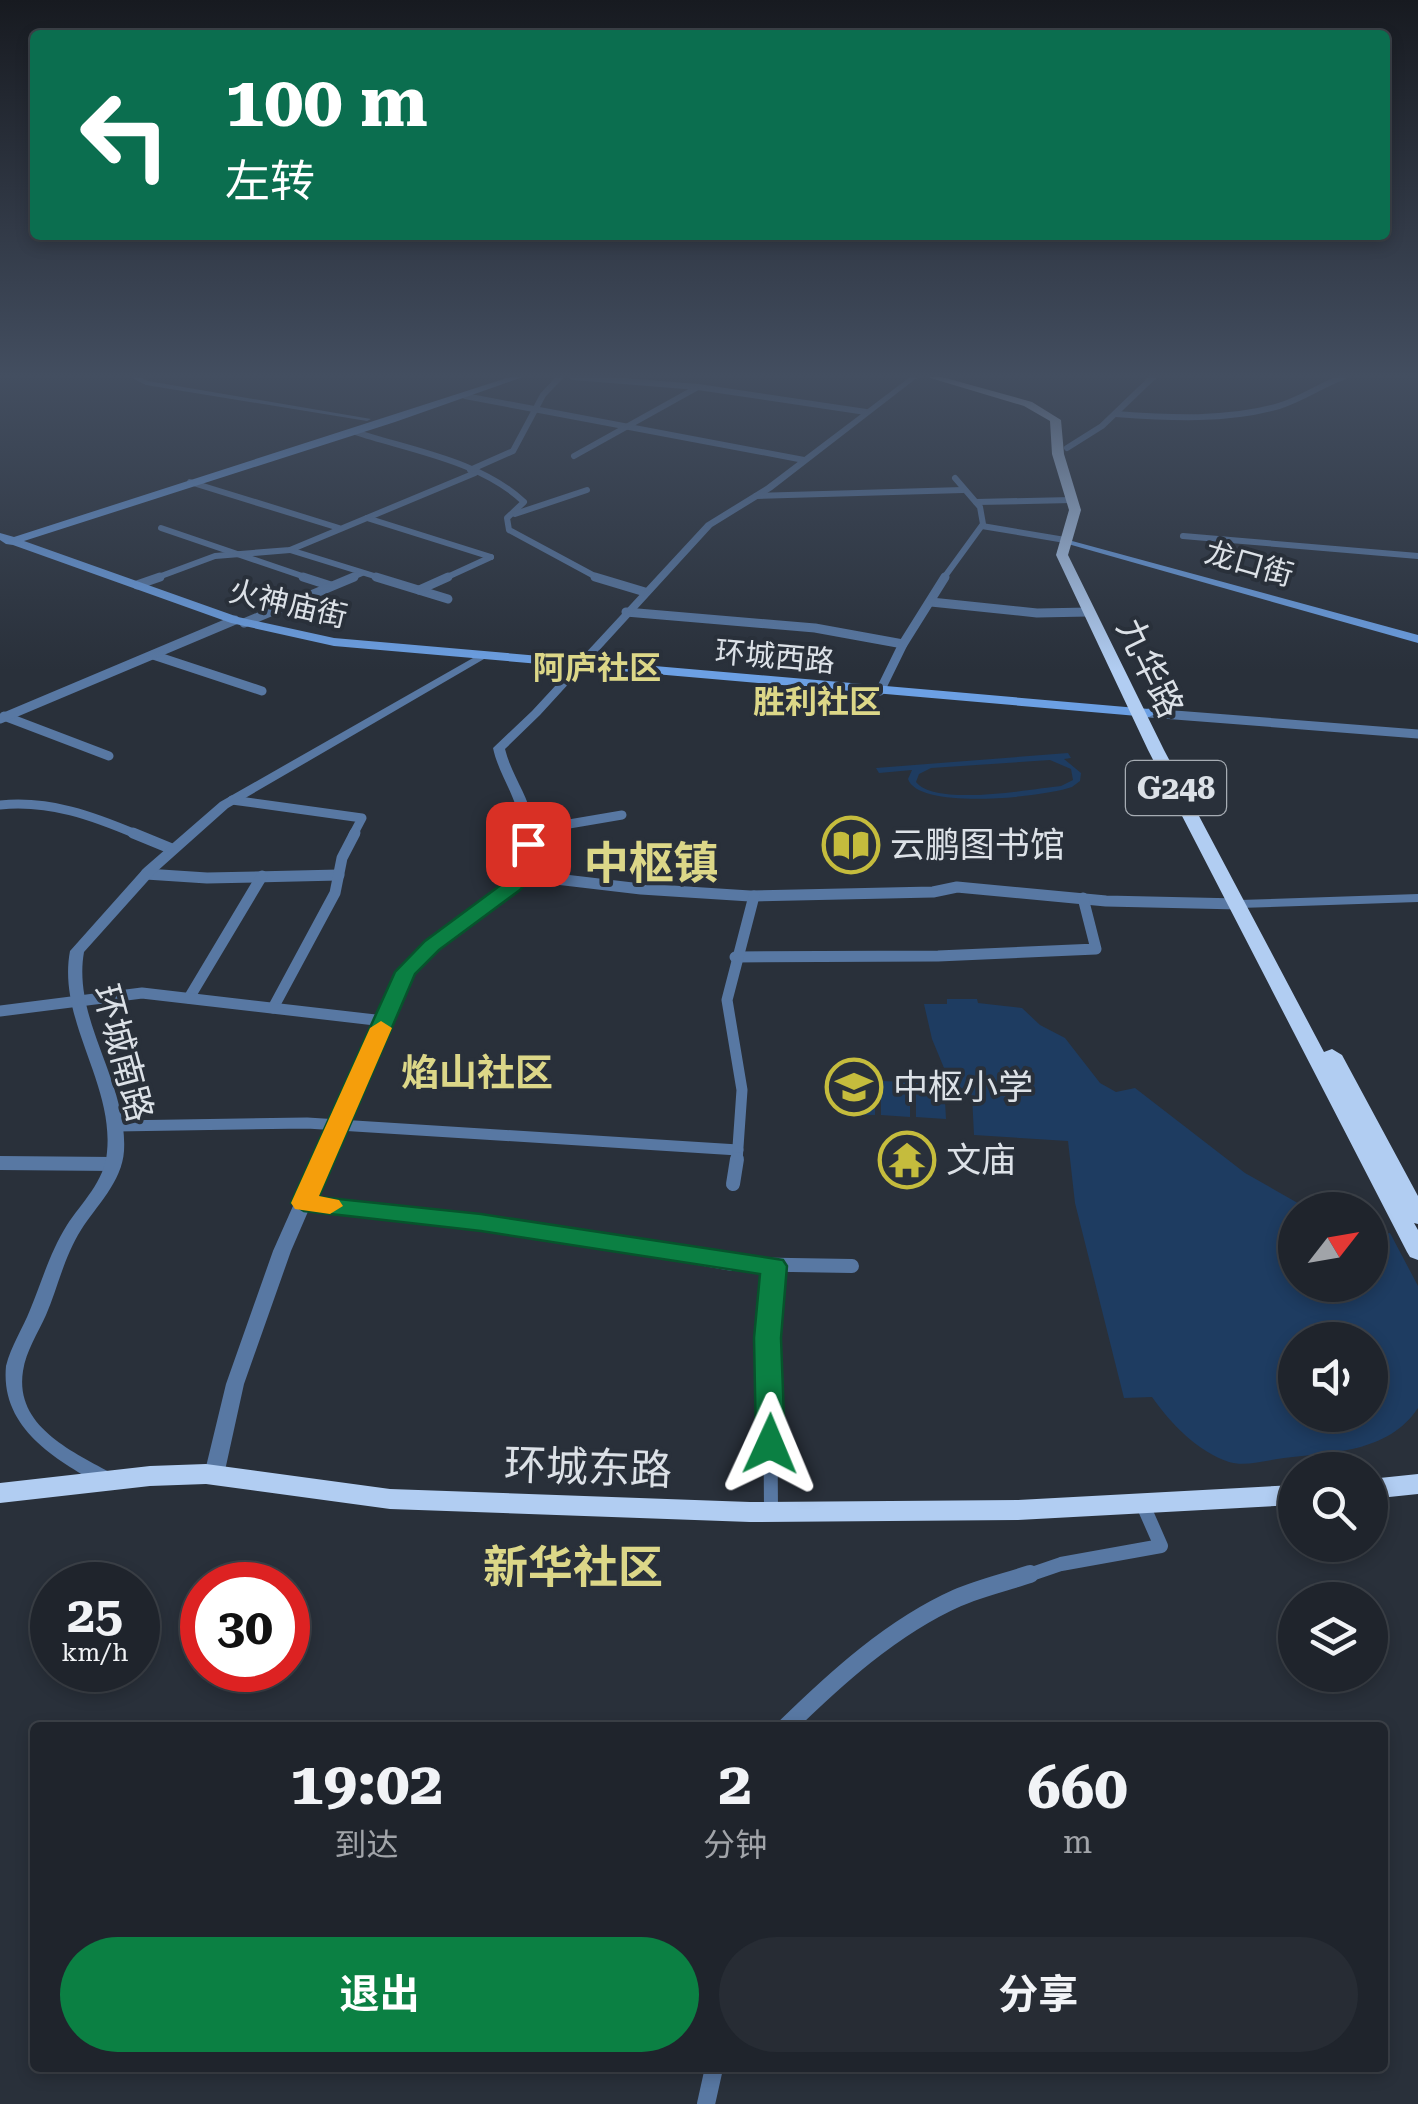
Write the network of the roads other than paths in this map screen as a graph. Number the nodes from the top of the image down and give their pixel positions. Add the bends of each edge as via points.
1 (189, 475) edge
2 (213, 475) edge
3 (465, 475) edge
4 (478, 475) edge
5 (784, 475) edge
6 (1066, 475) edge
7 (1075, 475) edge
8 (955, 478) dead end
9 (190, 482) junction
10 (587, 490) dead end
11 (963, 490) junction
12 (756, 496) junction
13 (1072, 500) junction
14 (976, 502) junction
15 (510, 515) junction
16 (368, 518) junction
17 (982, 526) junction
18 (160, 528) dead end
19 (341, 529) junction
20 (0, 535) edge
21 (1183, 536) dead end
22 (14, 541) junction
23 (1072, 541) junction
24 (0, 546) edge
25 (290, 550) junction
26 (240, 554) junction
27 (1418, 556) edge
28 (362, 573) junction
29 (137, 585) junction
30 (331, 586) junction
31 (419, 590) junction
32 (644, 592) junction
33 (448, 599) dead end
34 (931, 602) junction
35 (626, 612) junction
36 (1089, 612) junction
37 (240, 622) junction
38 (1418, 639) edge
39 (903, 644) junction
40 (153, 655) junction
41 (480, 657) junction
42 (576, 666) junction
43 (880, 690) junction
44 (262, 691) dead end
45 (1143, 712) junction
46 (2, 717) edge
47 (1418, 734) edge
48 (108, 756) dead end
49 (232, 800) junction
50 (0, 805) edge
51 (622, 815) dead end
52 (528, 831) junction
53 (172, 849) junction
54 (146, 874) junction
55 (339, 875) junction
56 (522, 875) junction
57 (262, 876) junction
58 (754, 896) junction
59 (1083, 898) junction
60 (1418, 901) edge
61 (1247, 907) junction
62 (735, 957) junction
63 (189, 998) junction
64 (79, 1001) junction
65 (272, 1008) junction
66 (0, 1011) edge
67 (384, 1021) junction
68 (339, 1124) junction
69 (116, 1126) junction
70 (738, 1150) junction
71 (0, 1163) edge
72 (114, 1164) junction
73 (733, 1184) dead end
74 (304, 1203) junction
75 (1418, 1217) edge
76 (1418, 1252) edge
77 (774, 1266) junction
78 (852, 1266) dead end
79 (214, 1475) junction
80 (110, 1480) junction
81 (1418, 1484) edge
82 (1388, 1487) edge
83 (0, 1493) edge
84 (1278, 1496) edge
85 (1143, 1505) junction
86 (771, 1512) junction
87 (790, 1722) edge
88 (713, 2072) edge
89 (706, 2104) edge

1 - 20 main road
2 - 9 main road
3 - 16 street
4 - 15 street via 522,498
5 - 12 street
6 - 13 highway, 九华路 / G248
7 - 23 highway, 九华路 / G248 via 1086,523
8 - 11 street
9 - 19 street
9 - 22 main road
10 - 15 street
11 - 12 street
11 - 14 street
12 - 32 street via 709,525
13 - 14 street
13 - 23 highway, 九华路 / G248
14 - 17 street
15 - 32 street via 505,524 511,532 607,583
16 - 19 street
16 - 31 street via 492,557
17 - 23 street
17 - 34 street
18 - 26 street
19 - 25 street
20 - 22 main road, 火神庙街
21 - 27 street
22 - 24 main road
22 - 29 main road, 火神庙街
23 - 36 highway, 九华路 / G248 via 1061,551
23 - 38 main road, 龙口街
23 - 45 highway, 九华路 / G248
25 - 26 street
25 - 28 street
26 - 29 street via 209,558
26 - 30 street
28 - 30 street
28 - 31 street
29 - 37 main road, 火神庙街
30 - 37 street
31 - 33 street
32 - 35 street
34 - 36 street
34 - 39 street
35 - 39 street via 815,628
35 - 42 street
36 - 45 highway, 九华路 / G248
37 - 40 street
37 - 41 main road, 火神庙街 via 334,642
39 - 43 street
40 - 44 street
40 - 46 street
41 - 42 main road, 火神庙街
41 - 49 street, 环城南路
42 - 43 main road, 环城西路
42 - 52 street via 499,748
43 - 45 main road, 环城西路
45 - 47 street
45 - 61 highway, 九华路 / G248
46 - 48 street
49 - 53 street, 环城南路
49 - 55 street via 362,818
50 - 53 street via 51,804
51 - 52 street
52 - 56 street
53 - 54 street, 环城南路
54 - 57 street
54 - 64 street, 环城南路 via 76,950 71,974
55 - 57 street
55 - 65 street
56 - 58 street
56 - 67 street via 413,963
57 - 63 street
58 - 59 street via 957,887
58 - 62 street
59 - 61 street via 1141,909
59 - 62 street via 1096,949
60 - 61 street
61 - 75 highway, 九华路 / G248
61 - 76 highway, 九华路 / G248
62 - 70 street via 726,1003 742,1094
63 - 64 street via 132,993
63 - 65 street
64 - 66 street
64 - 69 street, 环城南路
65 - 67 street
67 - 68 street
68 - 69 street
68 - 70 street
68 - 74 street
69 - 72 street, 环城南路
70 - 73 street
71 - 72 street
72 - 80 street, 环城南路 via 58,1252 11,1386 18,1414 35,1434
74 - 77 street
74 - 79 street via 235,1384
77 - 78 street
77 - 86 street via 768,1338
79 - 80 highway, 环城东路
79 - 86 highway, 环城东路 via 390,1499
80 - 83 highway, 环城东路
81 - 82 highway
84 - 85 highway, 环城东路
85 - 86 highway, 环城东路
85 - 87 street via 1161,1546 1061,1564 958,1598 836,1679
88 - 89 street

